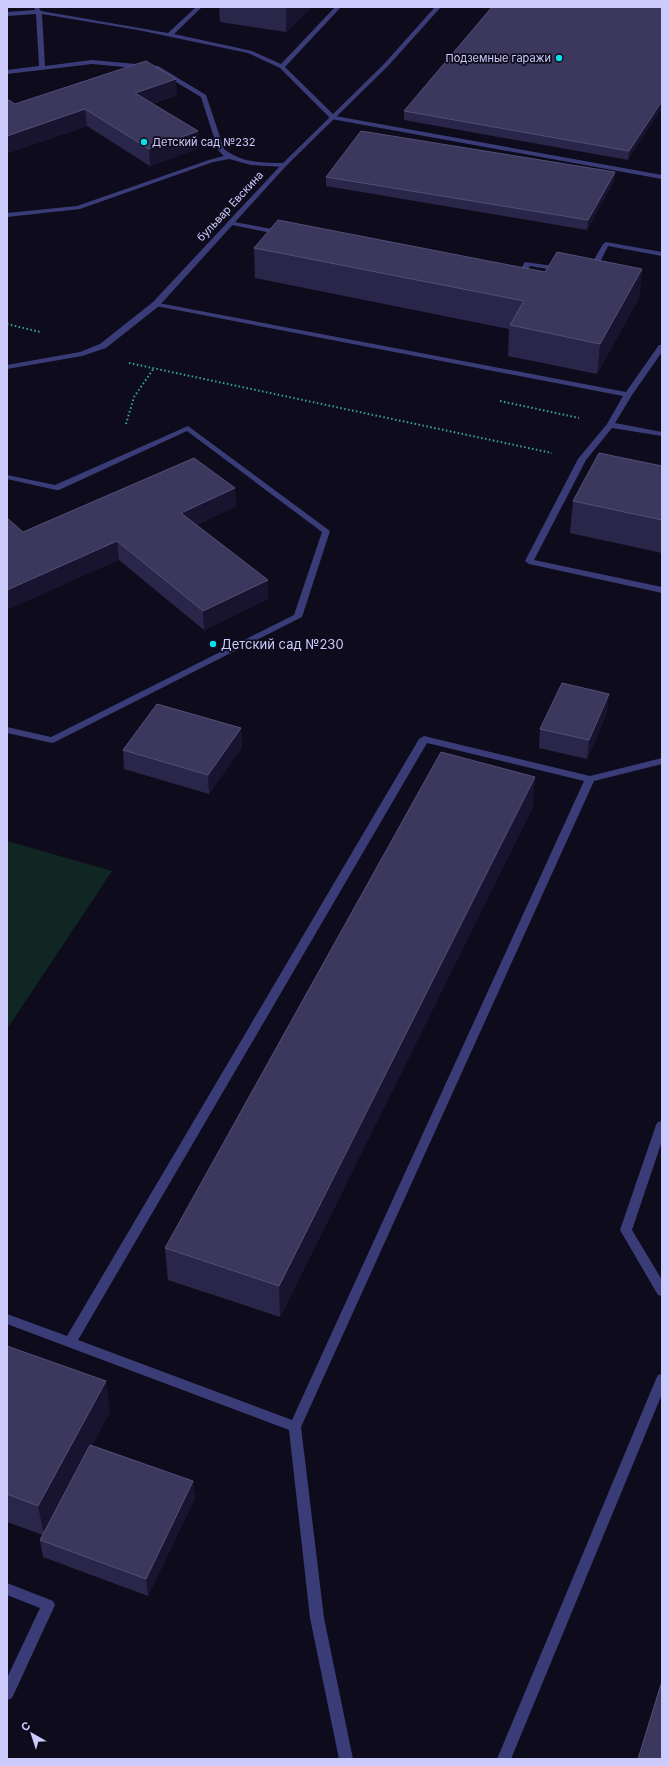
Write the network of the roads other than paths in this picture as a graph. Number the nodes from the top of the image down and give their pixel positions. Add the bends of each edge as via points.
1 (199, 7) edge
2 (338, 7) edge
3 (438, 7) edge
4 (37, 10) edge
5 (7, 14) edge
6 (169, 34) junction
7 (42, 67) junction
8 (282, 67) junction
9 (7, 72) edge
10 (333, 118) junction
11 (228, 157) junction
12 (284, 165) junction
13 (662, 177) edge
14 (7, 215) edge
15 (228, 223) junction
16 (290, 235) edge
17 (662, 254) edge
18 (566, 270) edge
19 (582, 273) edge
20 (512, 277) edge
21 (156, 304) junction
22 (662, 347) edge
23 (7, 367) edge
24 (628, 395) junction
25 (610, 424) junction
26 (662, 434) edge
27 (7, 477) edge
28 (662, 590) edge
29 (7, 730) edge
30 (662, 762) edge
31 (590, 779) junction
32 (662, 1125) edge
33 (662, 1291) edge
34 (7, 1319) edge
35 (70, 1343) junction
36 (662, 1379) edge
37 (295, 1428) junction
38 (7, 1589) edge
39 (7, 1693) edge
40 (346, 1759) edge
41 (504, 1759) edge

1 - 6 street
2 - 8 street
3 - 10 street, бульвар Евскина via 386,65
4 - 5 street
4 - 6 street
4 - 7 street
6 - 8 street via 250,52
7 - 9 street
7 - 11 street via 92,62 158,68 204,96 221,150
8 - 10 street
10 - 12 street, бульвар Евскина
10 - 13 street
11 - 12 street via 256,165
11 - 14 street via 78,208
12 - 15 street, бульвар Евскина
15 - 16 street
15 - 21 street, бульвар Евскина
17 - 19 street via 606,244 589,274
18 - 20 street via 528,264 520,278
21 - 23 street, бульвар Евскина via 103,346 82,354
21 - 24 street
22 - 24 street
24 - 25 street
25 - 26 street
25 - 28 street via 582,459 529,561
27 - 29 street via 56,488 188,428 326,531 298,617 52,740
30 - 31 street
31 - 35 street via 424,739
31 - 37 street
32 - 33 street via 626,1230
34 - 35 street
35 - 37 street
36 - 41 street
37 - 40 street via 317,1618
38 - 39 street via 48,1605

